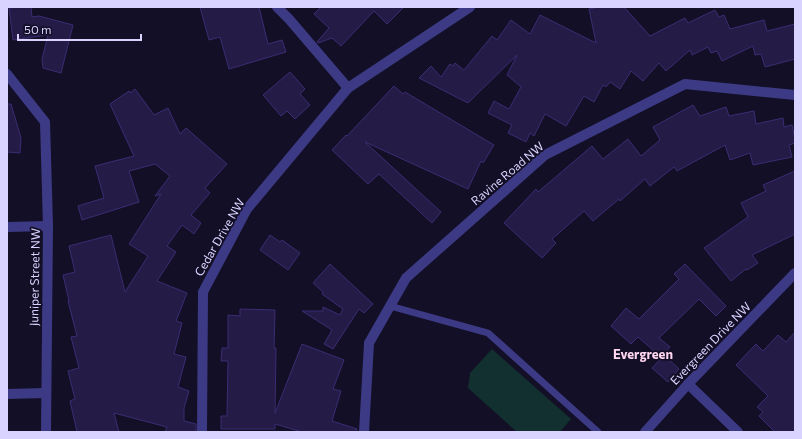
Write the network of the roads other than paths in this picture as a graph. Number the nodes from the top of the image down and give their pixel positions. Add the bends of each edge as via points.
1 (277, 7) edge
2 (470, 7) edge
3 (7, 74) edge
4 (348, 88) junction
5 (795, 95) edge
6 (48, 226) junction
7 (7, 227) edge
8 (795, 273) edge
9 (390, 306) junction
10 (688, 384) junction
11 (46, 393) junction
12 (7, 394) edge
13 (46, 432) edge
14 (202, 432) edge
15 (364, 432) edge
16 (598, 432) edge
17 (645, 432) edge
18 (738, 432) edge

1 - 4 street
2 - 4 street, Cedar Drive NW
3 - 6 street, Juniper Street NW via 45,122
4 - 14 street, Cedar Drive NW via 247,209 203,292
5 - 9 street, Ravine Road NW via 685,84 545,155 406,278
6 - 7 street
6 - 11 street, Juniper Street NW
8 - 10 street, Evergreen Drive NW
9 - 15 street, Ravine Road NW via 369,343
9 - 16 lane via 488,333
10 - 17 street, Evergreen Drive NW
10 - 18 street
11 - 12 street
11 - 13 street, Juniper Street NW

